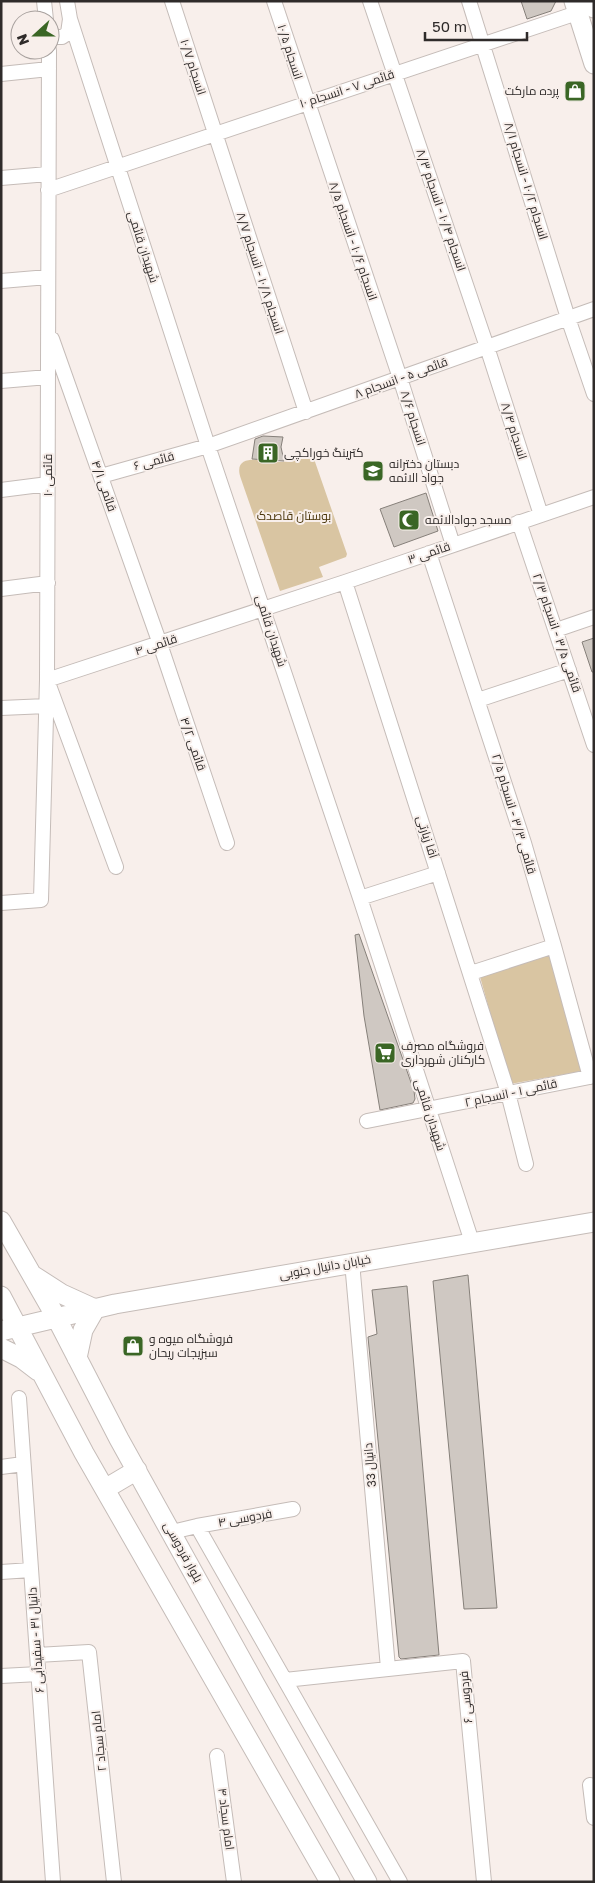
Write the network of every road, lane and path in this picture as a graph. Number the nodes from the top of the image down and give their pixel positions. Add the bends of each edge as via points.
1 (67, 1) edge
2 (172, 1) edge
3 (274, 1) edge
4 (370, 1) edge
5 (469, 1) edge
6 (584, 6) edge
7 (70, 19) junction
8 (60, 37) edge
9 (483, 44) junction
10 (49, 60) edge
11 (594, 64) edge
12 (49, 69) junction
13 (1, 74) edge
14 (395, 74) junction
15 (307, 103) junction
16 (214, 134) junction
17 (117, 166) junction
18 (48, 174) junction
19 (1, 178) edge
20 (48, 190) junction
21 (48, 277) junction
22 (1, 281) edge
23 (594, 309) edge
24 (568, 318) junction
25 (48, 329) junction
26 (487, 347) junction
27 (48, 377) junction
28 (400, 378) junction
29 (1, 381) edge
30 (594, 394) edge
31 (306, 412) junction
32 (208, 446) junction
33 (101, 476) junction
34 (48, 484) junction
35 (1, 490) edge
36 (594, 497) edge
37 (541, 515) junction
38 (519, 522) junction
39 (454, 545) junction
40 (429, 553) junction
41 (345, 582) junction
42 (48, 583) junction
43 (1, 589) edge
44 (264, 609) junction
45 (594, 617) edge
46 (556, 630) junction
47 (160, 644) junction
48 (569, 670) junction
49 (47, 680) junction
50 (478, 700) junction
51 (47, 706) junction
52 (1, 708) edge
53 (594, 745) edge
54 (226, 843) dead end
55 (116, 866) dead end
56 (438, 873) junction
57 (360, 898) junction
58 (1, 903) edge
59 (554, 946) junction
60 (471, 973) junction
61 (592, 1076) edge
62 (508, 1093) junction
63 (428, 1110) junction
64 (367, 1121) dead end
65 (526, 1164) dead end
66 (1, 1221) edge
67 (594, 1222) edge
68 (472, 1242) junction
69 (352, 1262) junction
70 (33, 1276) junction
71 (1, 1296) edge
72 (94, 1309) junction
73 (56, 1317) junction
74 (9, 1329) edge
75 (1, 1348) edge
76 (77, 1358) junction
77 (42, 1374) junction
78 (19, 1398) dead end
79 (24, 1464) junction
80 (1, 1466) edge
81 (137, 1470) junction
82 (105, 1489) junction
83 (293, 1510) dead end
84 (197, 1526) junction
85 (172, 1532) junction
86 (31, 1570) junction
87 (1, 1572) edge
88 (37, 1655) junction
89 (388, 1668) junction
90 (39, 1674) junction
91 (1, 1676) edge
92 (285, 1680) junction
93 (218, 1756) dead end
94 (590, 1785) dead end
95 (594, 1818) edge
96 (53, 1882) edge
97 (114, 1882) edge
98 (234, 1882) edge
99 (330, 1882) edge
100 (367, 1882) edge
101 (400, 1882) edge
102 (484, 1882) edge

1 - 7 street, شهیدان قائمی
2 - 16 street, انسجام ۱۰/۷
3 - 15 street, انسجام ۱۰/۵
4 - 14 street, انسجام ۱۰/۴ - انسجام ۸/۳
5 - 9 street, انسجام ۱۰/۲ - انسجام ۸/۱
6 - 9 street, قائمی ۷ - انسجام ۱۰
6 - 11 main road
7 - 8 street via 68,33
7 - 17 street, شهیدان قائمی
9 - 14 street, قائمی ۷ - انسجام ۱۰
9 - 24 street, انسجام ۱۰/۲ - انسجام ۸/۱
10 - 12 street, قائمی ۱۰
12 - 13 street
12 - 18 street, قائمی ۱۰
14 - 15 street, قائمی ۷ - انسجام ۱۰
14 - 26 street, انسجام ۱۰/۴ - انسجام ۸/۳
15 - 16 street, قائمی ۷ - انسجام ۱۰
15 - 28 street, انسجام ۱۰/۶ - انسجام ۸/۵
16 - 17 street, قائمی ۷ - انسجام ۱۰
16 - 31 street, انسجام ۱۰/۸ - انسجام ۸/۷
17 - 20 street, قائمی ۷ - انسجام ۱۰
17 - 32 street, شهیدان قائمی
18 - 19 street
18 - 20 street, قائمی ۱۰
20 - 21 street, قائمی ۱۰
21 - 22 street
21 - 25 street, قائمی ۱۰
23 - 24 street, قائمی ۵ - انسجام ۸
24 - 26 street, قائمی ۵ - انسجام ۸
24 - 30 street, انسجام ۱۰/۲ - انسجام ۸/۱
25 - 27 street, قائمی ۱۰
25 - 33 street, قائمی ۴/۱
26 - 28 street, قائمی ۵ - انسجام ۸
26 - 37 street, انسجام ۸/۴
27 - 29 street
27 - 34 street, قائمی ۱۰
28 - 31 street, قائمی ۵ - انسجام ۸
28 - 39 street, انسجام ۸/۶
31 - 32 street, قائمی ۵ - انسجام ۸
32 - 33 street, قائمی ۶
32 - 44 street, شهیدان قائمی
33 - 47 street, قائمی ۴/۱
34 - 35 street
34 - 42 street, قائمی ۱۰
36 - 37 street, قائمی ۳
37 - 38 street, قائمی ۳
38 - 39 street, قائمی ۳
38 - 46 street, قائمی ۳/۵ - انسجام ۲/۳
39 - 40 street, قائمی ۳
40 - 41 street, قائمی ۳
40 - 50 street, قائمی ۳/۳ - انسجام ۲/۵
41 - 44 street, قائمی ۳
41 - 56 street, آقا زیارتی
42 - 43 street
42 - 49 street, قائمی ۱۰
44 - 47 street, قائمی ۴
44 - 57 street, شهیدان قائمی
45 - 46 street
46 - 48 street, قائمی ۳/۵ - انسجام ۲/۳
47 - 49 street, قائمی ۴
47 - 54 street, قائمی ۴/۲
48 - 50 street
48 - 53 street, قائمی ۳/۵ - انسجام ۲/۳
49 - 51 street, قائمی ۱۰
49 - 55 street
50 - 59 street, قائمی ۳/۳ - انسجام ۲/۵
51 - 52 street
51 - 58 street, قائمی ۱۰ via 42,900
56 - 57 street
56 - 60 street, آقا زیارتی
57 - 63 street, شهیدان قائمی
59 - 60 street
59 - 61 street, قائمی ۳/۳ - انسجام ۲/۵
60 - 62 street, آقا زیارتی
61 - 62 street, قائمی ۱ - انسجام ۲
62 - 63 street, قائمی ۱ - انسجام ۲
62 - 65 street, آقا زیارتی
63 - 64 street, قائمی ۱ - انسجام ۲
63 - 68 street, شهیدان قائمی
66 - 70 main road, بلوار فردوسی
67 - 68 main road, خیابان دانیال جنوبی
68 - 69 main road, خیابان دانیال جنوبی
69 - 72 main road, خیابان دانیال جنوبی
69 - 89 street, دانیال 33
70 - 72 main road
70 - 73 main road, بلوار فردوسی
71 - 74 main road
72 - 73 main road, خیابان دانیال جنوبی
72 - 76 main road via 83,1330
73 - 74 main road, خیابان دانیال جنوبی
73 - 76 main road, بلوار فردوسی
74 - 77 main road
75 - 77 main road
76 - 81 main road, بلوار فردوسی
77 - 82 main road
78 - 79 street, دانیال ۳۱ - سفیدآبی ۶
79 - 80 street
79 - 86 street, دانیال ۳۱ - سفیدآبی ۶
81 - 82 main road
81 - 85 main road, بلوار فردوسی
82 - 99 main road
83 - 84 street, فردوسی ۴
84 - 85 street, فردوسی ۴
84 - 92 street
85 - 100 main road, بلوار فردوسی
86 - 87 street
86 - 88 street, دانیال ۳۱ - سفیدآبی ۶
88 - 90 street, دانیال ۳۱ - سفیدآبی ۶
88 - 97 street, امام سجاد ۲ via 89,1652
89 - 92 street, فردوسی ۶
89 - 102 street, فردوسی ۶ via 463,1660
90 - 91 street
90 - 96 street, دانیال ۳۱ - سفیدآبی ۶
92 - 101 street
93 - 98 street, امام سجاد ۴
94 - 95 street

